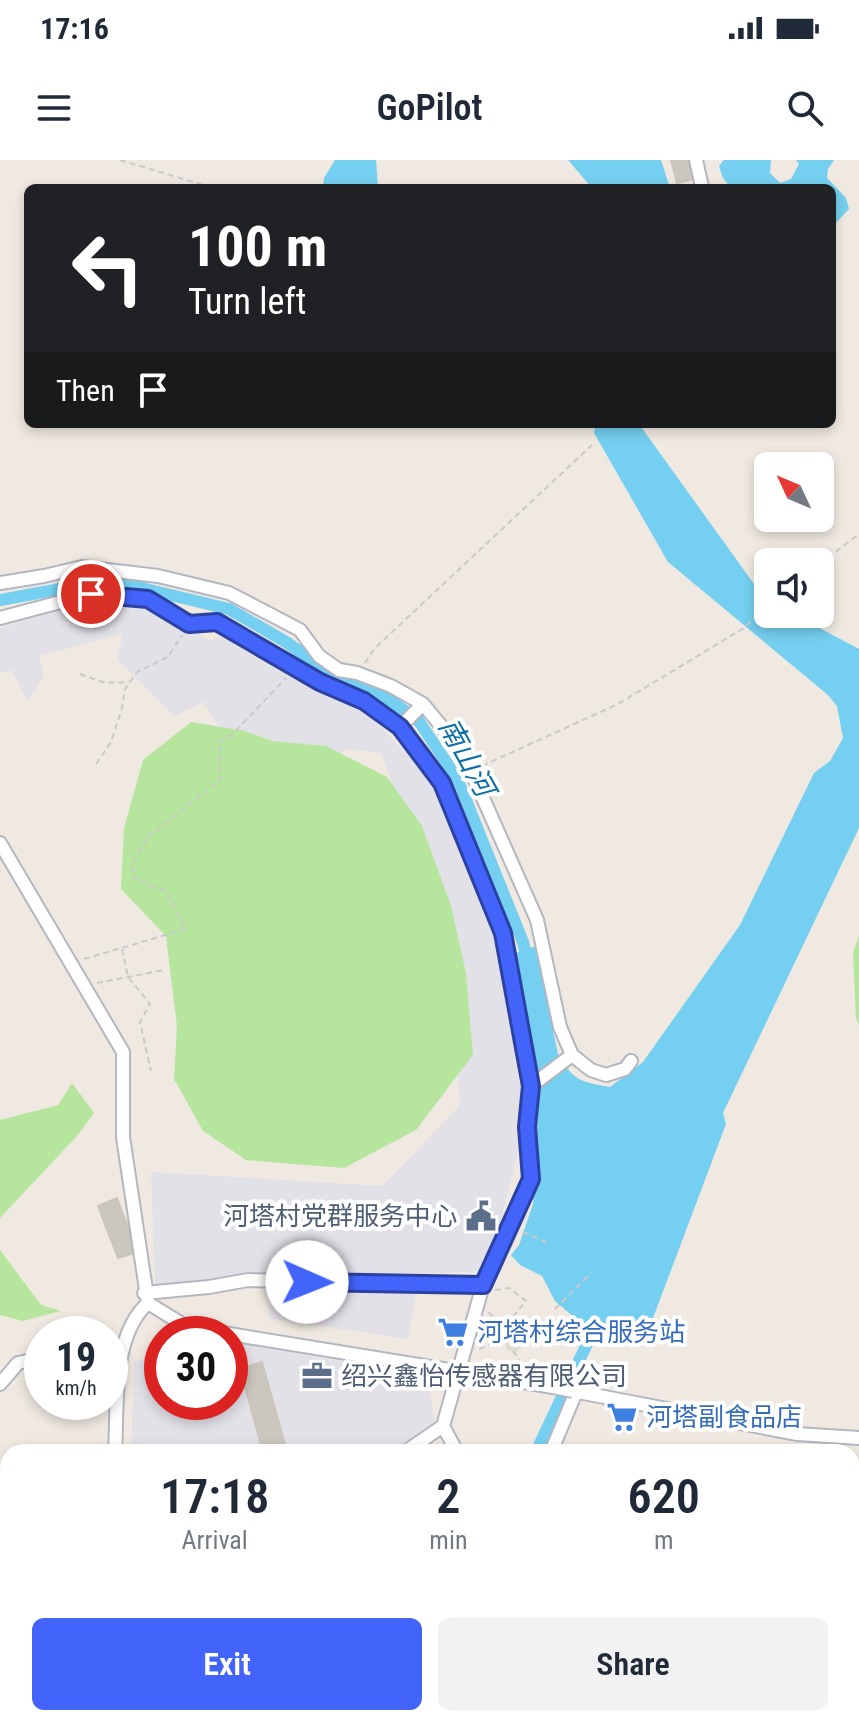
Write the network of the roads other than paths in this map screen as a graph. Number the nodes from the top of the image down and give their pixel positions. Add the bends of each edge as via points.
1 (696, 160) edge
2 (701, 184) edge
3 (158, 576) junction
4 (0, 583) edge
5 (148, 599) junction
6 (0, 618) edge
7 (423, 704) junction
8 (400, 727) junction
9 (0, 843) edge
10 (572, 1055) junction
11 (631, 1061) dead end
12 (531, 1086) junction
13 (481, 1293) junction
14 (146, 1298) junction
15 (128, 1326) edge
16 (24, 1362) edge
17 (457, 1370) junction
18 (0, 1384) edge
19 (574, 1392) junction
20 (115, 1420) edge
21 (443, 1426) junction
22 (859, 1438) edge
23 (115, 1444) edge
24 (417, 1444) edge
25 (453, 1444) edge
26 (554, 1444) edge

1 - 2 street
3 - 4 street via 82,567
3 - 5 street
3 - 7 street via 229,593 300,630 319,656 339,670 391,686
5 - 6 street via 91,594
5 - 8 street via 189,624 217,622 320,682 364,701
7 - 8 street
7 - 10 street via 471,771 537,920 560,1027
8 - 12 street via 442,783 503,933
9 - 14 street via 123,1052 123,1137
10 - 11 street via 606,1075 625,1069
10 - 12 street
12 - 13 street via 531,1179
13 - 14 street via 248,1280
13 - 17 street
14 - 15 street
14 - 17 street via 187,1327
16 - 18 street
17 - 19 street, bridge
17 - 21 street
19 - 22 street via 797,1434
19 - 26 street
20 - 23 street
21 - 24 street
21 - 25 street

